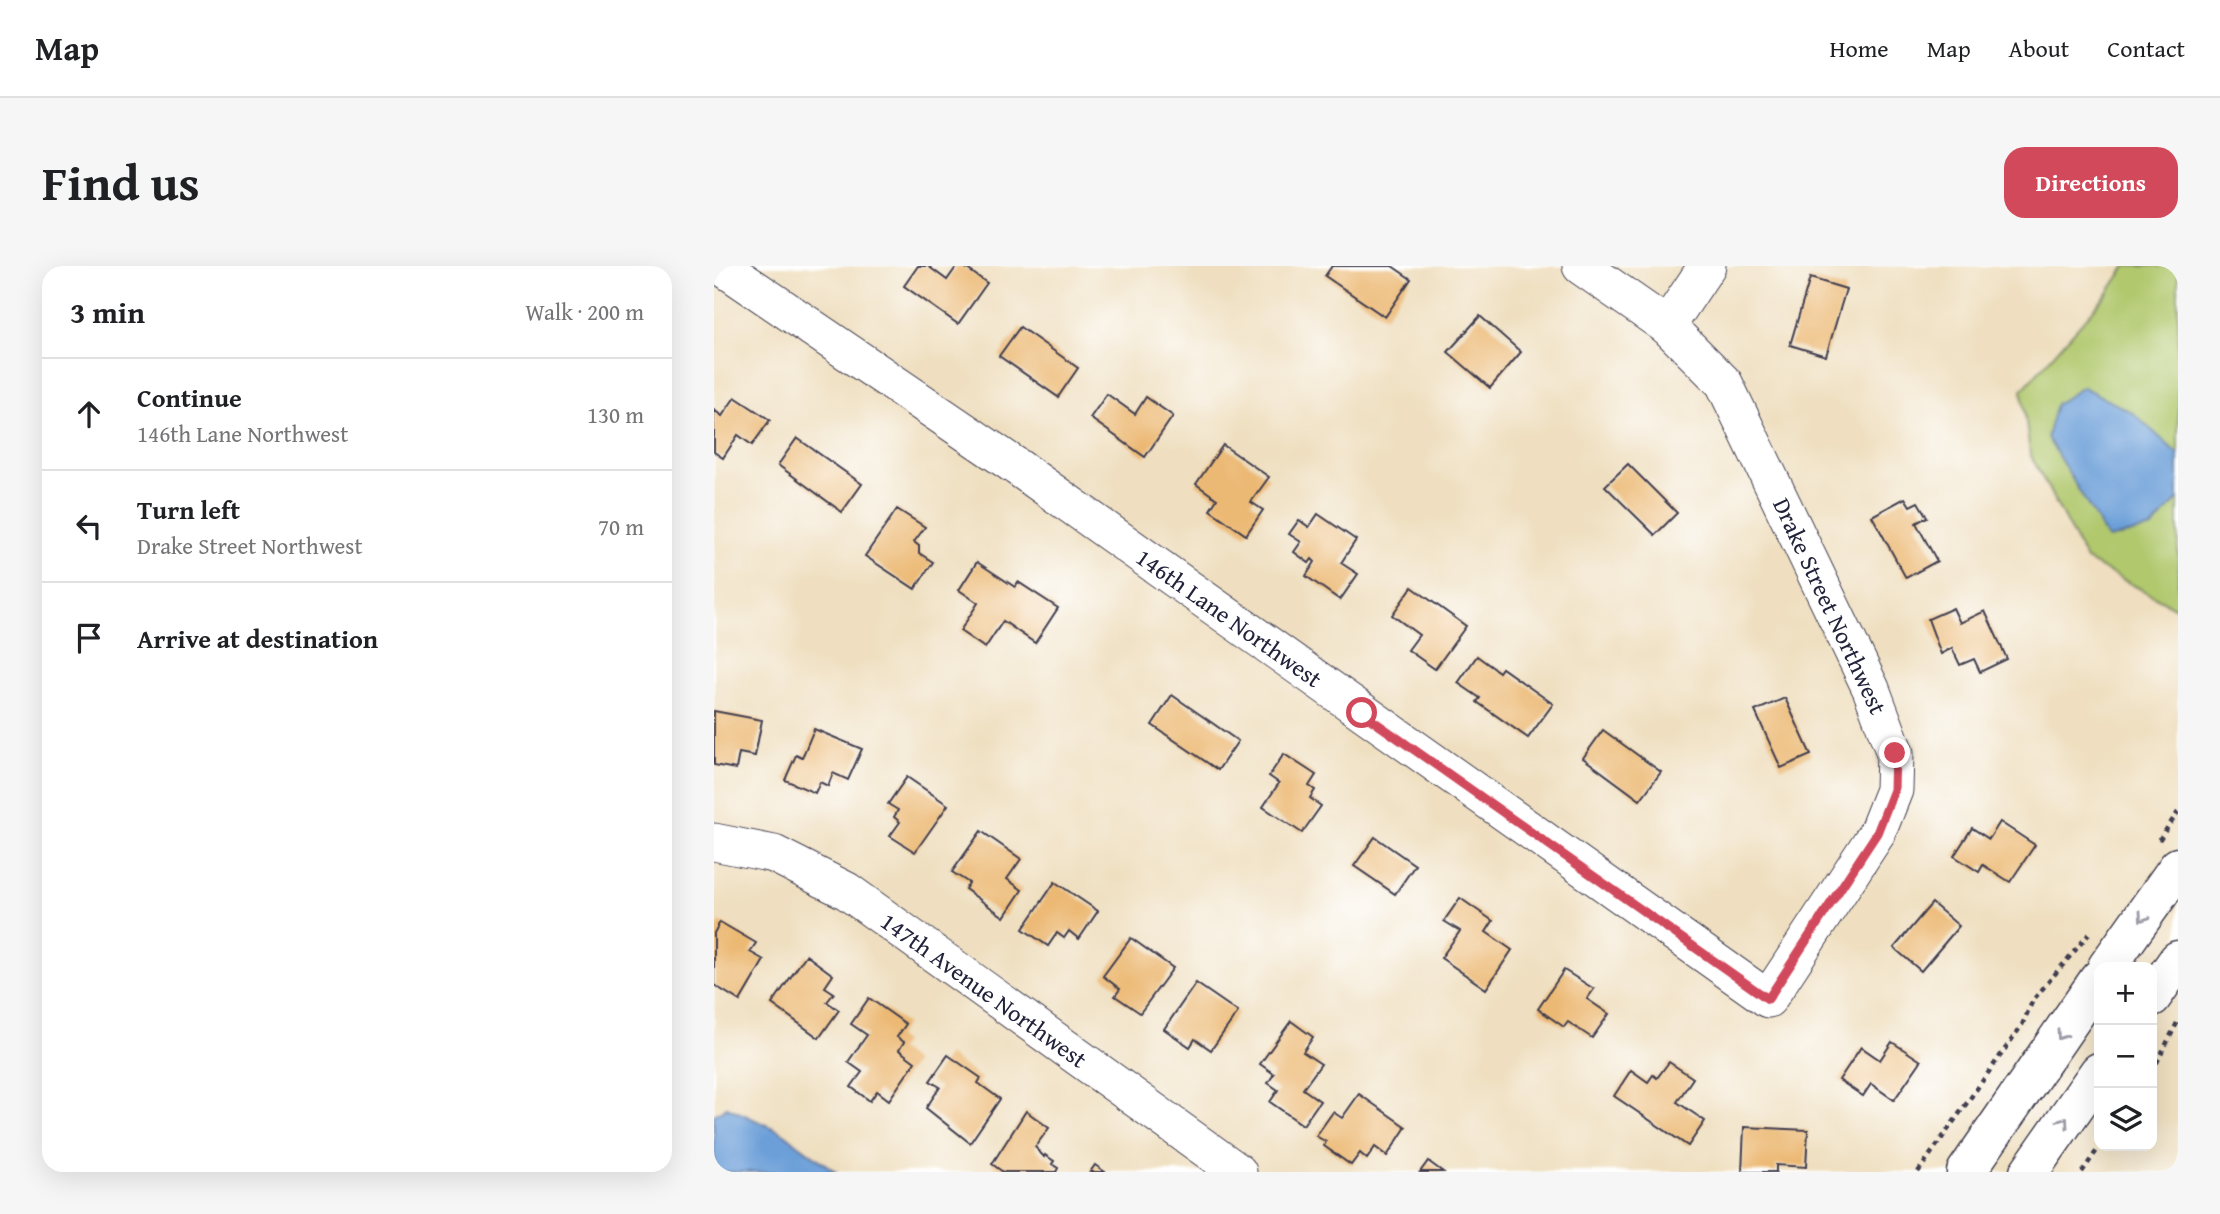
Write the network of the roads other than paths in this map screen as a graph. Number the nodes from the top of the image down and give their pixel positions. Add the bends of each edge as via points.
1 (721, 266) edge
2 (1581, 266) edge
3 (1707, 266) edge
4 (1667, 326) junction
5 (714, 842) edge
6 (2167, 856) edge
7 (2178, 960) edge
8 (2110, 962) edge
9 (2094, 986) edge
10 (2157, 990) edge
11 (1768, 999) joint
12 (2094, 1079) edge
13 (1238, 1172) edge
14 (1966, 1172) edge
15 (2029, 1172) edge

1 - 11 street, 146th Lane Northwest via 1020,469
2 - 4 street, Drake Street Northwest
3 - 4 street
4 - 11 street, Drake Street Northwest via 1724,383 1871,689 1895,753 1894,790 1877,833
5 - 13 street, 147th Avenue Northwest via 774,854 847,891
6 -> 8 main road
7 - 10 main road
9 -> 14 main road
15 -> 12 main road

